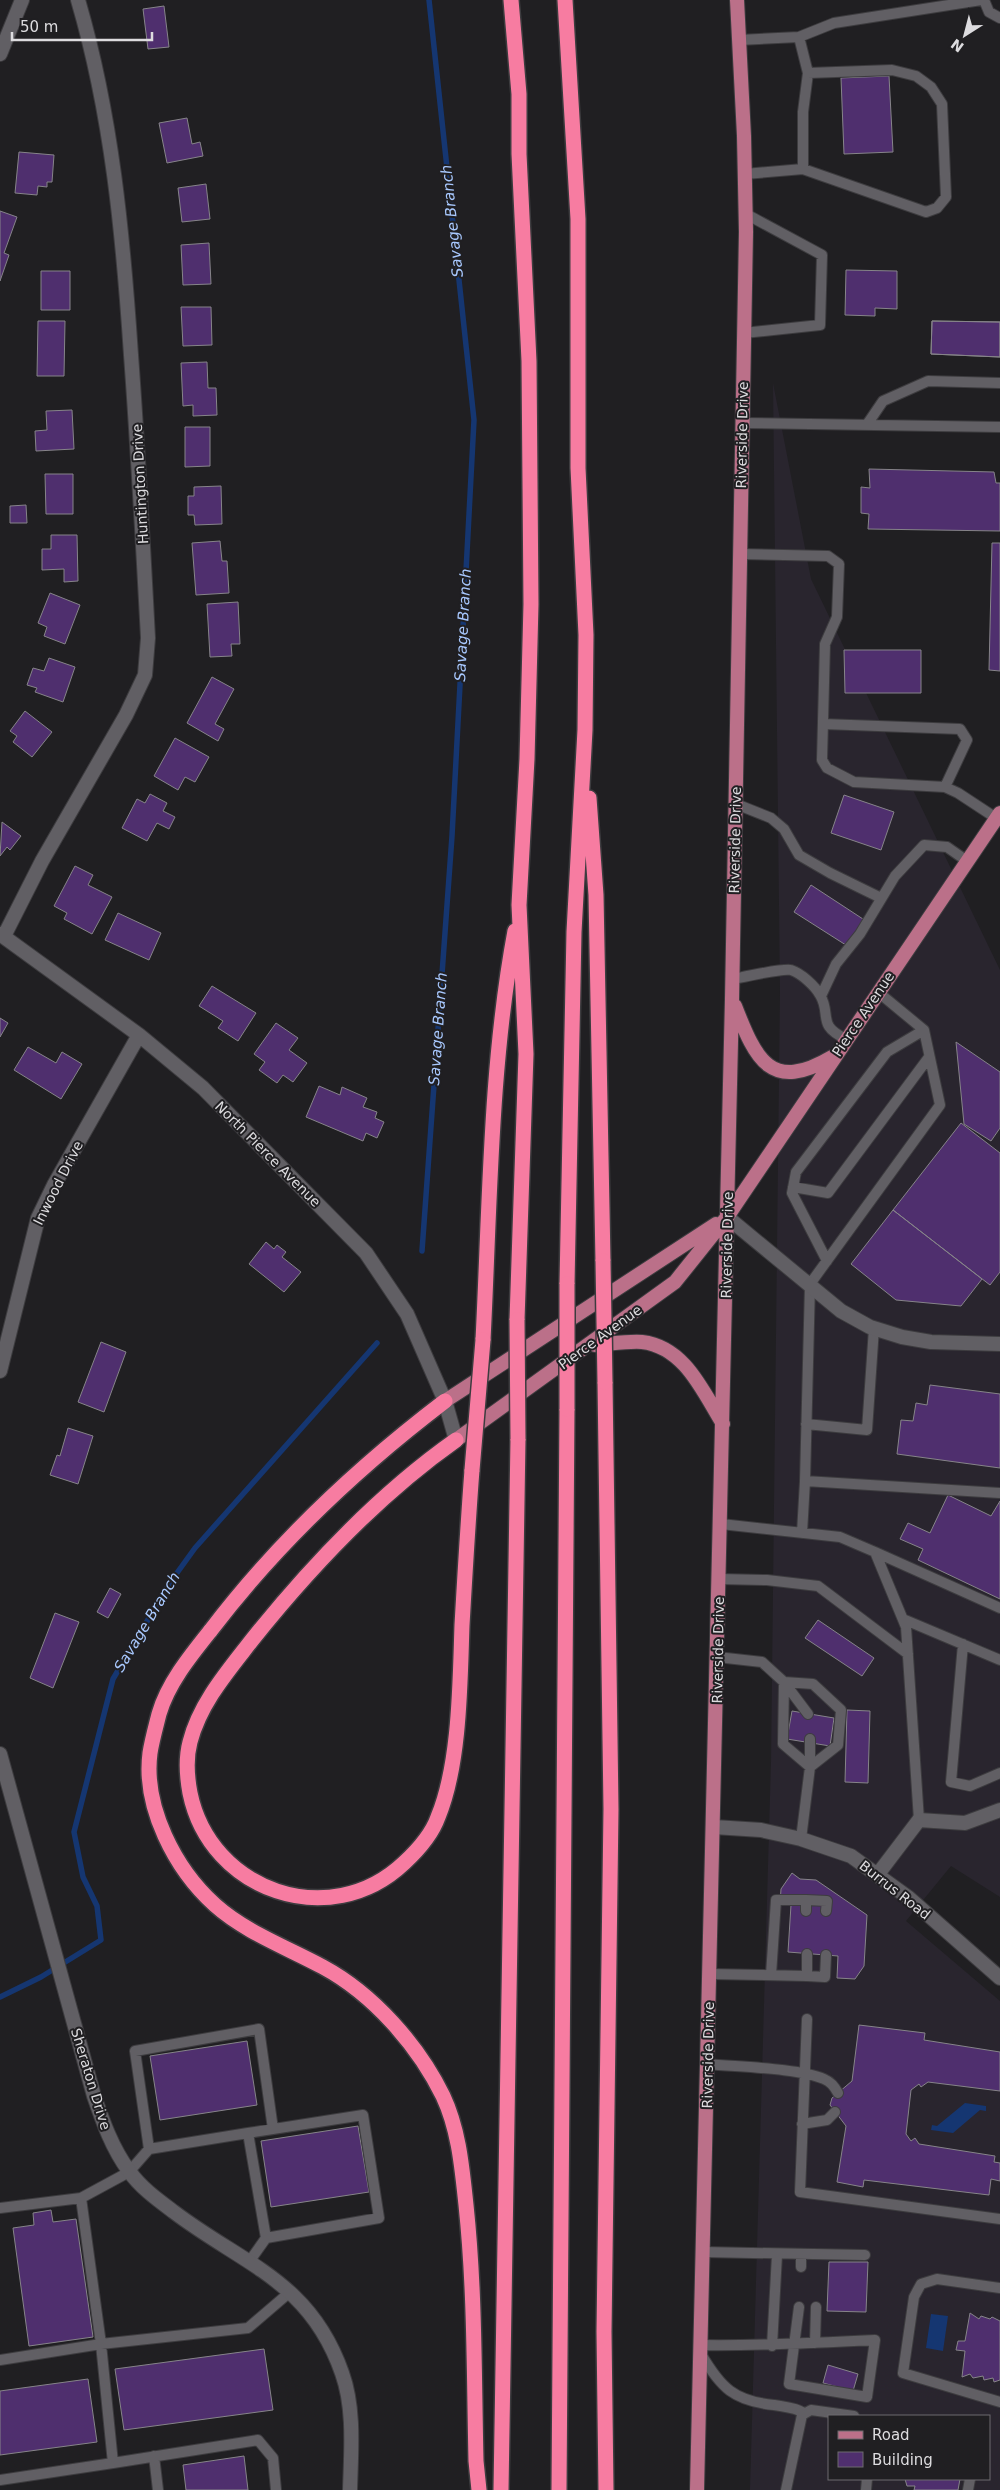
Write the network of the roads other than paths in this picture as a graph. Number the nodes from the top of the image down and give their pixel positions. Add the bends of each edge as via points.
1 (22, 0) edge
2 (78, 0) edge
3 (511, 0) edge
4 (565, 0) edge
5 (737, 0) edge
6 (983, 0) edge
7 (1000, 18) edge
8 (798, 37) junction
9 (739, 40) junction
10 (0, 54) edge
11 (808, 73) junction
12 (803, 169) junction
13 (745, 174) junction
14 (746, 214) junction
15 (744, 333) junction
16 (1000, 383) edge
17 (742, 423) junction
18 (868, 424) junction
19 (1000, 428) edge
20 (740, 554) junction
21 (823, 724) junction
22 (585, 730) junction
23 (945, 787) junction
24 (736, 804) junction
25 (998, 816) edge
26 (967, 860) junction
27 (881, 898) junction
28 (519, 905) junction
29 (2, 935) edge
30 (733, 979) junction
31 (878, 992) junction
32 (821, 996) junction
33 (732, 999) junction
34 (924, 1030) junction
35 (138, 1035) junction
36 (846, 1039) junction
37 (835, 1055) junction
38 (929, 1057) junction
39 (793, 1187) junction
40 (727, 1216) junction
41 (827, 1261) junction
42 (810, 1284) junction
43 (874, 1328) junction
44 (1000, 1344) edge
45 (589, 1345) junction
46 (0, 1371) edge
47 (445, 1401) junction
48 (723, 1424) junction
49 (806, 1424) junction
50 (456, 1440) junction
51 (805, 1481) junction
52 (1000, 1493) edge
53 (721, 1524) junction
54 (802, 1533) junction
55 (875, 1552) junction
56 (719, 1579) junction
57 (1000, 1608) edge
58 (903, 1619) junction
59 (962, 1644) junction
60 (908, 1654) junction
61 (718, 1657) junction
62 (1000, 1660) edge
63 (784, 1682) junction
64 (808, 1714) dead end
65 (810, 1739) dead end
66 (0, 1754) edge
67 (810, 1767) junction
68 (1000, 1773) edge
69 (1000, 1810) edge
70 (918, 1820) junction
71 (714, 1827) junction
72 (801, 1839) junction
73 (878, 1874) junction
74 (826, 1910) dead end
75 (807, 1954) dead end
76 (826, 1955) dead end
77 (709, 1974) junction
78 (772, 1975) junction
79 (807, 1976) junction
80 (1000, 1978) edge
81 (807, 2019) dead end
82 (708, 2064) junction
83 (805, 2074) junction
84 (838, 2092) dead end
85 (835, 2112) dead end
86 (802, 2124) junction
87 (273, 2129) junction
88 (248, 2133) junction
89 (149, 2149) junction
90 (129, 2172) junction
91 (81, 2198) junction
92 (0, 2208) edge
93 (1000, 2218) edge
94 (266, 2238) junction
95 (703, 2252) junction
96 (801, 2254) junction
97 (777, 2255) junction
98 (865, 2255) dead end
99 (249, 2262) junction
100 (800, 2267) dead end
101 (1000, 2288) edge
102 (290, 2292) junction
103 (799, 2307) dead end
104 (816, 2307) dead end
105 (815, 2343) junction
106 (101, 2344) junction
107 (795, 2344) junction
108 (772, 2346) junction
109 (701, 2349) junction
110 (0, 2360) edge
111 (1000, 2402) edge
112 (804, 2413) junction
113 (847, 2415) edge
114 (154, 2456) junction
115 (112, 2463) junction
116 (0, 2480) edge
117 (158, 2490) edge
118 (276, 2490) edge
119 (350, 2490) edge
120 (479, 2490) edge
121 (500, 2490) edge
122 (559, 2490) edge
123 (606, 2490) edge
124 (698, 2490) edge
125 (786, 2490) edge

1 - 10 street
2 - 29 street, Huntington Drive via 110,139 126,275 148,638 145,675 126,715
3 - 28 highway via 519,94 530,361 531,604
4 - 22 highway via 578,219 578,468 586,635
5 - 9 main road, Riverside Drive
6 - 7 lane via 989,12
6 - 8 lane via 834,23
8 - 9 lane
8 - 11 lane
9 - 13 main road, Riverside Drive
11 - 12 lane via 803,112
11 - 12 lane via 892,70 916,76 931,87 942,104 946,197 937,208 926,212
12 - 13 lane
13 - 14 main road, Riverside Drive
14 - 15 main road, Riverside Drive
14 - 15 lane via 822,255 820,325
15 - 17 main road, Riverside Drive
16 - 18 lane via 928,381 883,402
17 - 18 lane
17 - 20 main road, Riverside Drive
18 - 19 lane
20 - 21 lane via 828,556 839,564 837,617 825,644
20 - 24 main road, Riverside Drive
21 - 23 lane via 822,760 827,768 854,782
21 - 23 lane via 960,729 967,740
22 - 122 highway, bridge via 574,932 567,1284
22 - 123 highway, bridge via 596,895 612,1799 604,2332
23 - 25 lane
24 - 27 lane via 771,818 784,829 799,855
24 - 30 main road, Riverside Drive
25 - 26 main road, Pierce Avenue
26 - 27 lane via 947,848 924,845 895,876
26 - 31 main road, Pierce Avenue
27 - 32 lane via 860,934 836,964
28 - 50 highway, bridge via 503,998 459,1713 448,1781 438,1819 414,1853 392,1874 369,1887 341,1896 313,1899 277,1891 253,1880 220,1855 203,1831 187,1779 190,1742 206,1702 283,1601 332,1547 387,1495
28 - 121 highway, bridge via 526,1054 517,1320 518,1439
29 - 35 street, North Pierce Avenue
30 - 32 lane via 790,970 804,978
30 - 33 main road, Riverside Drive
31 - 34 lane
31 - 36 main road, Pierce Avenue
32 - 36 lane via 826,1022 834,1033
33 - 37 main road via 754,1050 773,1069 800,1073
33 - 40 main road, Riverside Drive
34 - 38 lane
34 - 39 lane via 887,1052 796,1172
35 - 46 street, Inwood Drive via 38,1218
35 - 47 street, North Pierce Avenue via 213,1098 366,1253 407,1314
36 - 37 main road, Pierce Avenue
37 - 40 main road, Pierce Avenue
38 - 39 lane via 828,1193
38 - 41 lane via 940,1105
39 - 41 lane via 792,1193
40 - 42 street
40 - 45 main road, Pierce Avenue via 675,1282
40 - 47 main road, Pierce Avenue
40 - 48 main road, Riverside Drive
41 - 42 lane
42 - 43 street via 841,1312
42 - 49 lane
43 - 44 street via 931,1342
43 - 49 lane via 867,1430
45 - 48 main road via 640,1342 670,1352 686,1366
45 - 50 main road, Pierce Avenue
47 - 50 street, North Pierce Avenue
47 - 120 highway via 386,1445 324,1502 278,1548 234,1600 187,1663 160,1711 150,1753 150,1778 161,1827 181,1866 215,1905 240,1923 328,1969 362,1994 391,2022 422,2060 444,2097 459,2144 471,2258
48 - 53 main road, Riverside Drive
49 - 51 lane
51 - 52 lane
51 - 54 lane
53 - 54 lane
53 - 56 main road, Riverside Drive
54 - 55 lane via 840,1537
55 - 57 lane
55 - 58 lane
56 - 60 lane via 818,1586
56 - 61 main road, Riverside Drive
58 - 59 lane
58 - 60 lane
59 - 62 lane
59 - 68 lane via 951,1782 970,1786
60 - 70 lane
61 - 63 lane via 762,1662
61 - 71 main road, Riverside Drive
63 - 64 lane
63 - 67 lane via 783,1744
63 - 67 lane via 813,1684 840,1710 838,1745
65 - 67 lane
66 - 90 street, Sheraton Drive via 94,2096 110,2142
67 - 72 lane
69 - 70 street via 965,1823
70 - 73 street
71 - 72 street, Burrus Road via 761,1830
71 - 77 main road, Riverside Drive
72 - 73 street, Burrus Road via 850,1856
73 - 80 street, Burrus Road
74 - 78 lane via 826,1902 806,1906 776,1900
75 - 79 lane
76 - 79 lane via 825,1977
77 - 78 lane
77 - 82 main road, Riverside Drive
78 - 79 lane
81 - 83 lane
82 - 83 lane
82 - 95 main road, Riverside Drive
83 - 84 lane via 828,2081
83 - 86 lane
85 - 86 lane via 827,2120
86 - 93 lane via 800,2192
87 - 88 lane
87 - 89 lane via 259,2029 135,2050
87 - 94 lane via 363,2115 379,2218
88 - 89 lane
88 - 94 lane
89 - 90 lane
90 - 91 lane
90 - 99 street, Sheraton Drive via 193,2227
91 - 92 lane
91 - 106 lane
94 - 99 lane
95 - 97 lane
95 - 109 main road, Riverside Drive
96 - 97 lane
96 - 98 lane via 816,2260
96 - 100 lane
97 - 108 lane
99 - 102 street, Sheraton Drive via 270,2274
101 - 111 lane via 942,2280 921,2284 914,2297 903,2373
102 - 106 lane via 248,2328
102 - 119 street, Sheraton Drive via 315,2319 343,2374 351,2433
103 - 107 lane
104 - 105 lane
105 - 107 lane
105 - 107 lane via 875,2340 867,2397 789,2384
106 - 110 lane
106 - 115 lane
107 - 108 lane
108 - 109 lane
109 - 112 lane via 717,2379 733,2395
109 - 124 main road, Riverside Drive
112 - 113 lane via 814,2410
112 - 125 lane
114 - 115 lane
114 - 117 lane
114 - 118 lane via 258,2440 272,2458
115 - 116 lane

